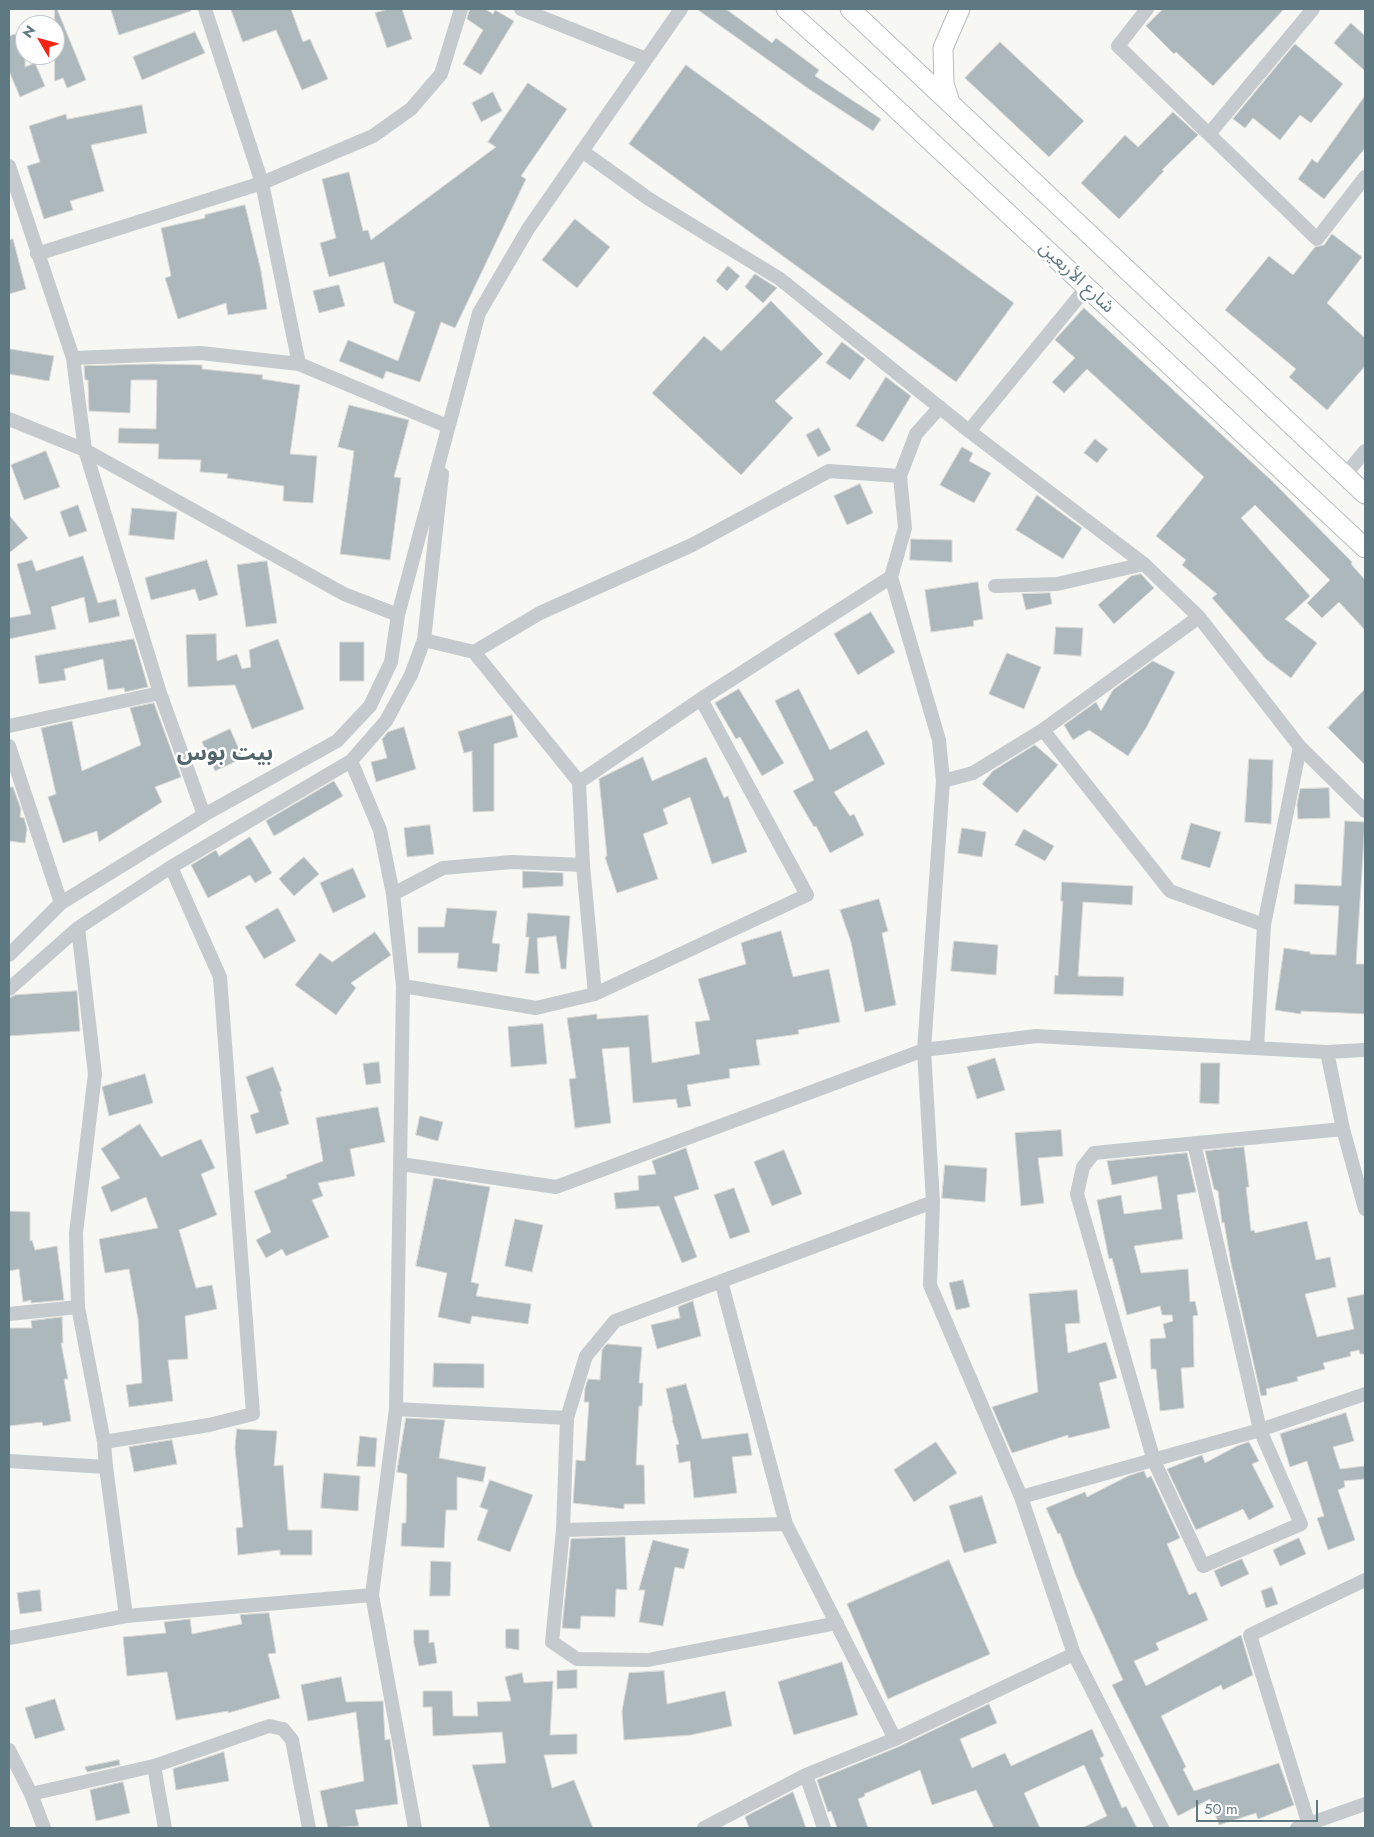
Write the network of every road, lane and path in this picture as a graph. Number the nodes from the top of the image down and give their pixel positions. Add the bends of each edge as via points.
1 (204, 9) edge
2 (460, 9) edge
3 (521, 9) edge
4 (681, 9) edge
5 (786, 9) edge
6 (850, 9) edge
7 (960, 9) edge
8 (1147, 9) edge
9 (1314, 9) edge
10 (646, 59) junction
11 (949, 99) junction
12 (1209, 134) junction
13 (582, 151) junction
14 (9, 166) edge
15 (1365, 177) edge
16 (262, 183) junction
17 (37, 254) junction
18 (1086, 288) junction
19 (73, 358) junction
20 (299, 364) junction
21 (940, 407) junction
22 (11, 423) edge
23 (447, 426) junction
24 (969, 431) junction
25 (86, 450) junction
26 (1365, 451) edge
27 (1345, 475) junction
28 (900, 476) junction
29 (1365, 494) edge
30 (1365, 548) edge
31 (1144, 564) junction
32 (891, 577) junction
33 (995, 586) dead end
34 (398, 615) junction
35 (1198, 617) junction
36 (424, 640) junction
37 (474, 652) junction
38 (160, 693) junction
39 (701, 700) junction
40 (9, 726) edge
41 (1043, 730) junction
42 (9, 746) edge
43 (1300, 746) junction
44 (351, 761) junction
45 (943, 781) junction
46 (579, 782) junction
47 (1365, 811) edge
48 (204, 816) junction
49 (583, 864) junction
50 (171, 867) junction
51 (393, 894) junction
52 (61, 903) junction
53 (1264, 925) junction
54 (78, 928) junction
55 (9, 955) edge
56 (403, 986) junction
57 (9, 989) edge
58 (595, 994) junction
59 (1257, 1047) junction
60 (924, 1050) junction
61 (1365, 1050) edge
62 (1327, 1052) junction
63 (1342, 1129) junction
64 (1194, 1143) junction
65 (401, 1164) junction
66 (933, 1202) junction
67 (1365, 1209) edge
68 (721, 1281) junction
69 (78, 1307) junction
70 (9, 1314) edge
71 (1365, 1394) edge
72 (396, 1409) junction
73 (567, 1418) junction
74 (1260, 1430) junction
75 (104, 1442) junction
76 (9, 1461) edge
77 (1154, 1461) junction
78 (106, 1467) junction
79 (1021, 1496) junction
80 (786, 1524) junction
81 (564, 1530) junction
82 (1365, 1580) edge
83 (372, 1595) junction
84 (126, 1616) junction
85 (837, 1623) junction
86 (9, 1638) edge
87 (1074, 1654) junction
88 (895, 1739) junction
89 (9, 1750) edge
90 (154, 1766) junction
91 (806, 1775) junction
92 (31, 1794) junction
93 (1365, 1804) edge
94 (1303, 1826) edge
95 (44, 1828) edge
96 (165, 1828) edge
97 (309, 1828) edge
98 (414, 1828) edge
99 (704, 1828) edge
100 (824, 1828) edge
101 (1162, 1828) edge

1 - 16 street
2 - 16 street via 441,74 411,109 373,136
3 - 10 street
4 - 10 street
5 - 18 main road, شارع الأربعين
6 - 11 main road via 900,58
7 - 11 main road via 942,48 944,84
8 - 12 street via 1118,46
9 - 12 street
10 - 13 street
11 - 27 main road
12 - 15 street via 1318,239
13 - 21 street via 649,199 780,279
13 - 23 street via 528,229 479,313
14 - 17 street
16 - 17 street
16 - 20 street
17 - 19 street
18 - 24 street
18 - 30 main road, شارع الأربعين
19 - 20 street via 202,353
19 - 25 street
20 - 23 street
21 - 24 street
21 - 28 street via 916,434
22 - 25 street
23 - 34 street
23 - 36 street
24 - 31 street
25 - 34 street via 344,594
25 - 38 street
26 - 27 street
27 - 29 main road
28 - 32 street via 905,528
28 - 37 street via 829,471 692,544 540,614
31 - 33 street via 1057,584
31 - 35 street
32 - 39 street
32 - 45 street via 938,740
34 - 48 street via 391,662 370,706 337,742
35 - 41 street
35 - 43 street
36 - 37 street
36 - 44 street via 411,675 386,721
37 - 46 street
38 - 40 street
38 - 48 street
39 - 46 street
39 - 58 street via 807,895
41 - 45 street via 974,773
41 - 53 street via 1170,891
42 - 52 street
43 - 47 street
43 - 53 street
44 - 50 street
44 - 51 street via 380,830
45 - 60 street
46 - 49 street
48 - 52 street
49 - 51 street via 512,862 443,868
49 - 58 street
50 - 54 street
50 - 75 street via 220,976 253,1414 209,1425
51 - 56 street
52 - 55 street
53 - 59 street
54 - 57 street
54 - 69 street via 95,1074 76,1233
56 - 58 street via 536,1008
56 - 65 street
59 - 60 street via 1036,1036
59 - 62 street
60 - 65 street via 556,1187
60 - 66 street
61 - 62 street
62 - 63 street
63 - 64 street
63 - 67 street
64 - 74 street
64 - 77 street via 1094,1153 1083,1167 1077,1194
65 - 72 street
66 - 68 street
66 - 79 street via 930,1285
68 - 73 street via 615,1321 586,1356
68 - 80 street
69 - 70 street
69 - 75 street
71 - 74 street
72 - 73 street
72 - 83 street
73 - 81 street
74 - 77 street
74 - 77 street via 1301,1524 1203,1566
75 - 78 street
76 - 78 street
77 - 79 street
78 - 84 street
79 - 87 street
80 - 81 street
80 - 85 street
81 - 85 street via 552,1642 577,1659 648,1660
82 - 94 street via 1250,1635
83 - 84 street
83 - 98 street
84 - 86 street
85 - 88 street
87 - 88 street
87 - 101 street
88 - 91 street
89 - 92 street
90 - 92 street
90 - 96 street
90 - 97 street via 269,1726 283,1729 292,1740
91 - 99 street
91 - 100 street
92 - 95 street
93 - 94 street

